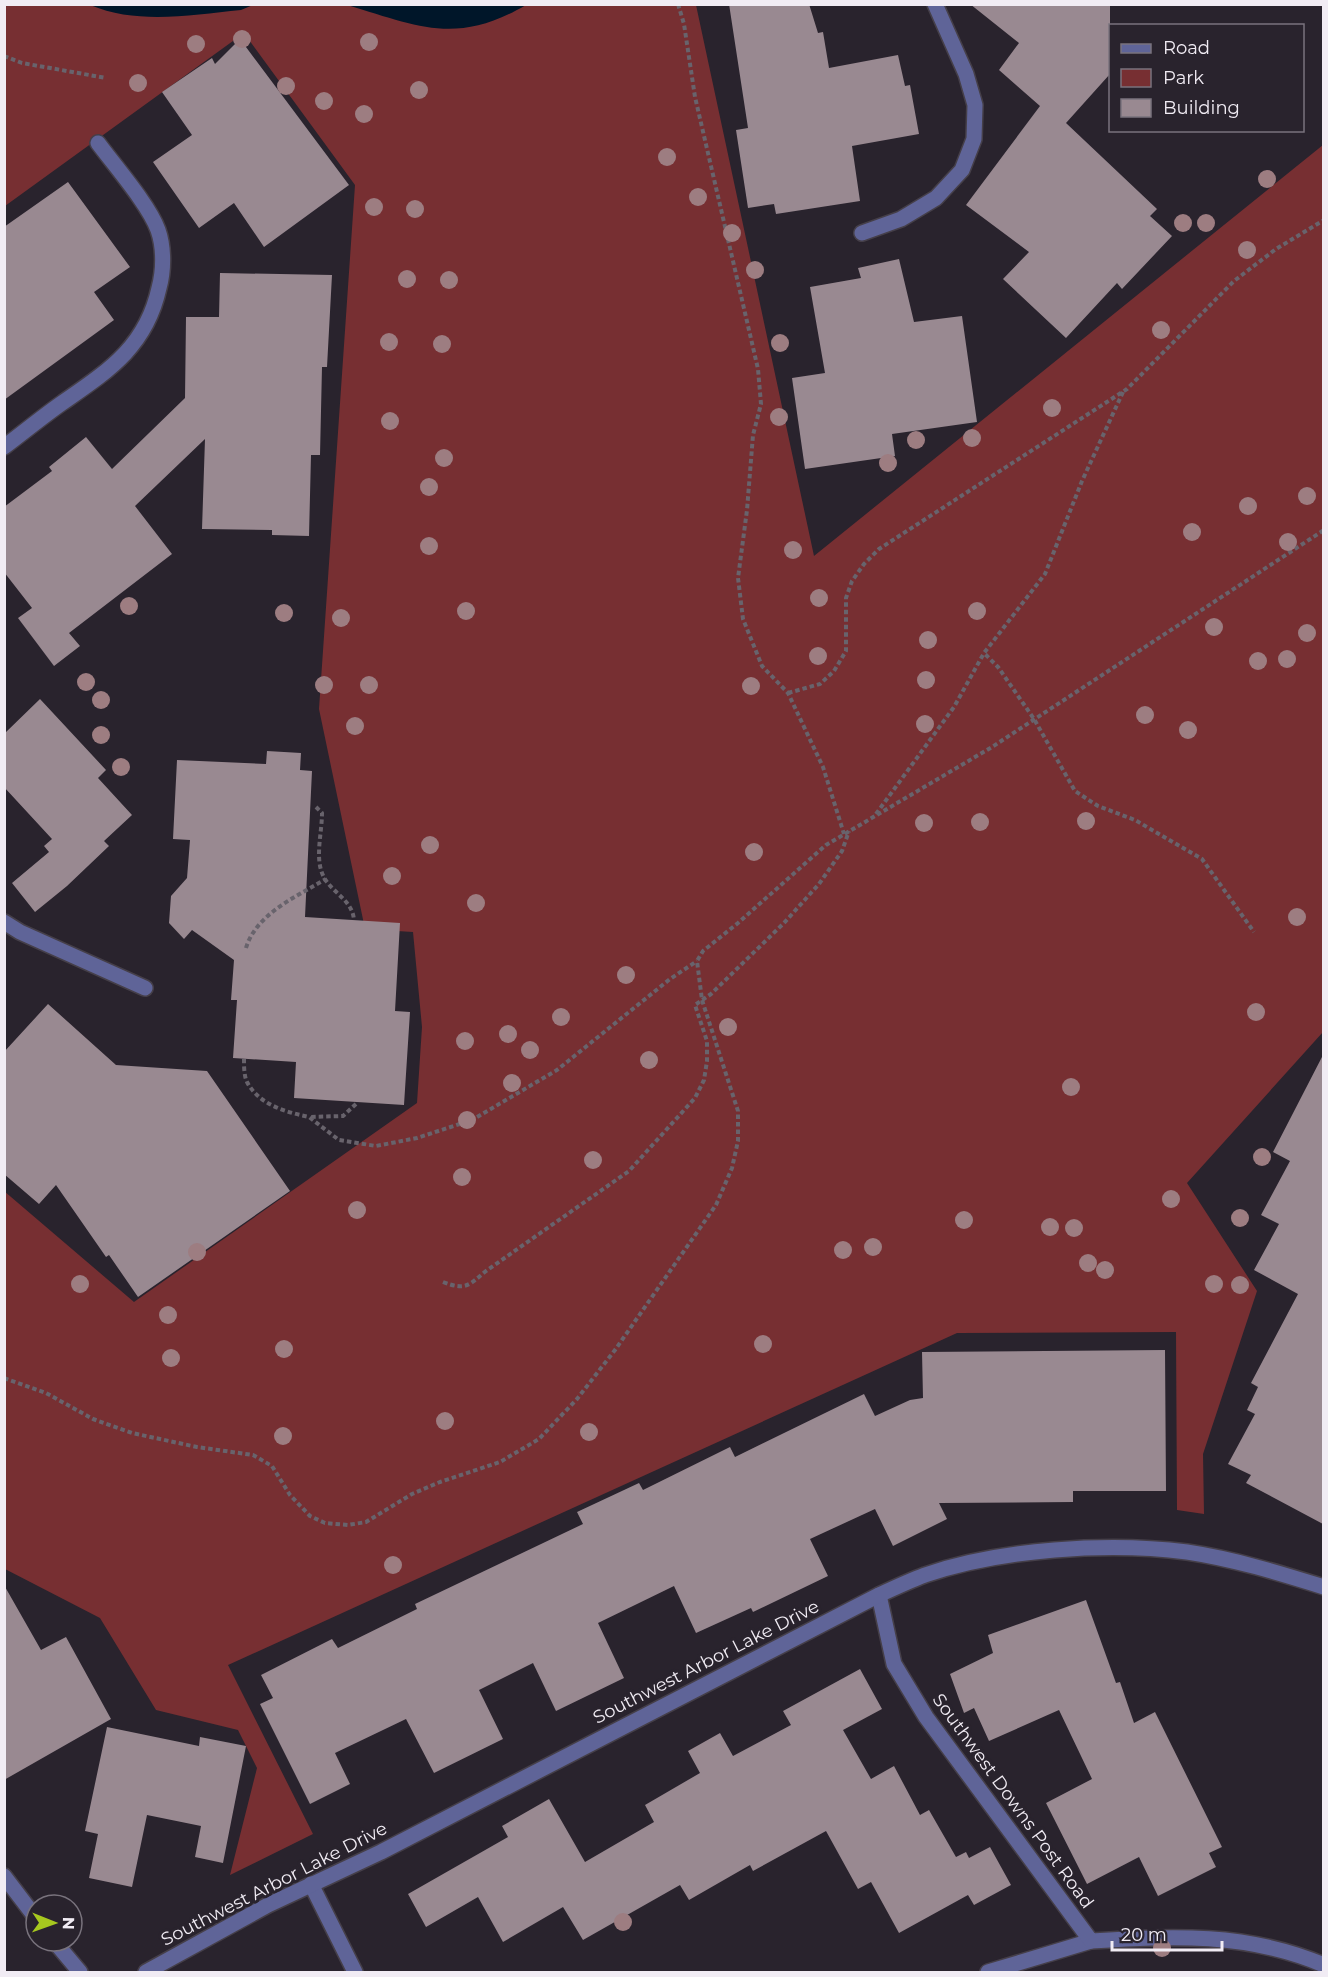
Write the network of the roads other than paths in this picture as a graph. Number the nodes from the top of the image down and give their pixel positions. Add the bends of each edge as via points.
1 (935, 4) edge
2 (98, 143) dead end
3 (861, 233) dead end
4 (4, 447) edge
5 (4, 922) edge
6 (145, 988) dead end
7 (1323, 1587) edge
8 (879, 1595) junction
9 (4, 1876) edge
10 (311, 1884) junction
11 (24, 1902) edge
12 (1091, 1941) junction
13 (64, 1953) edge
14 (1323, 1965) edge
15 (81, 1972) edge
16 (146, 1972) edge
17 (355, 1972) edge
18 (988, 1972) edge

1 - 3 street via 966,74 975,105 974,139 962,170 936,198 901,219
2 - 4 street via 159,231 163,260 155,308 140,336 119,361
5 - 6 street
7 - 8 street, Southwest Arbor Lake Drive via 1270,1570 1187,1552 1100,1548 1013,1554 971,1562 924,1575
8 - 10 street, Southwest Arbor Lake Drive via 381,1852
8 - 12 street, Southwest Downs Post Road via 894,1664 926,1717
9 - 11 street
10 - 16 street, Southwest Arbor Lake Drive
10 - 17 street
12 - 14 street via 1152,1937 1239,1940 1280,1949
12 - 18 street
13 - 15 street

